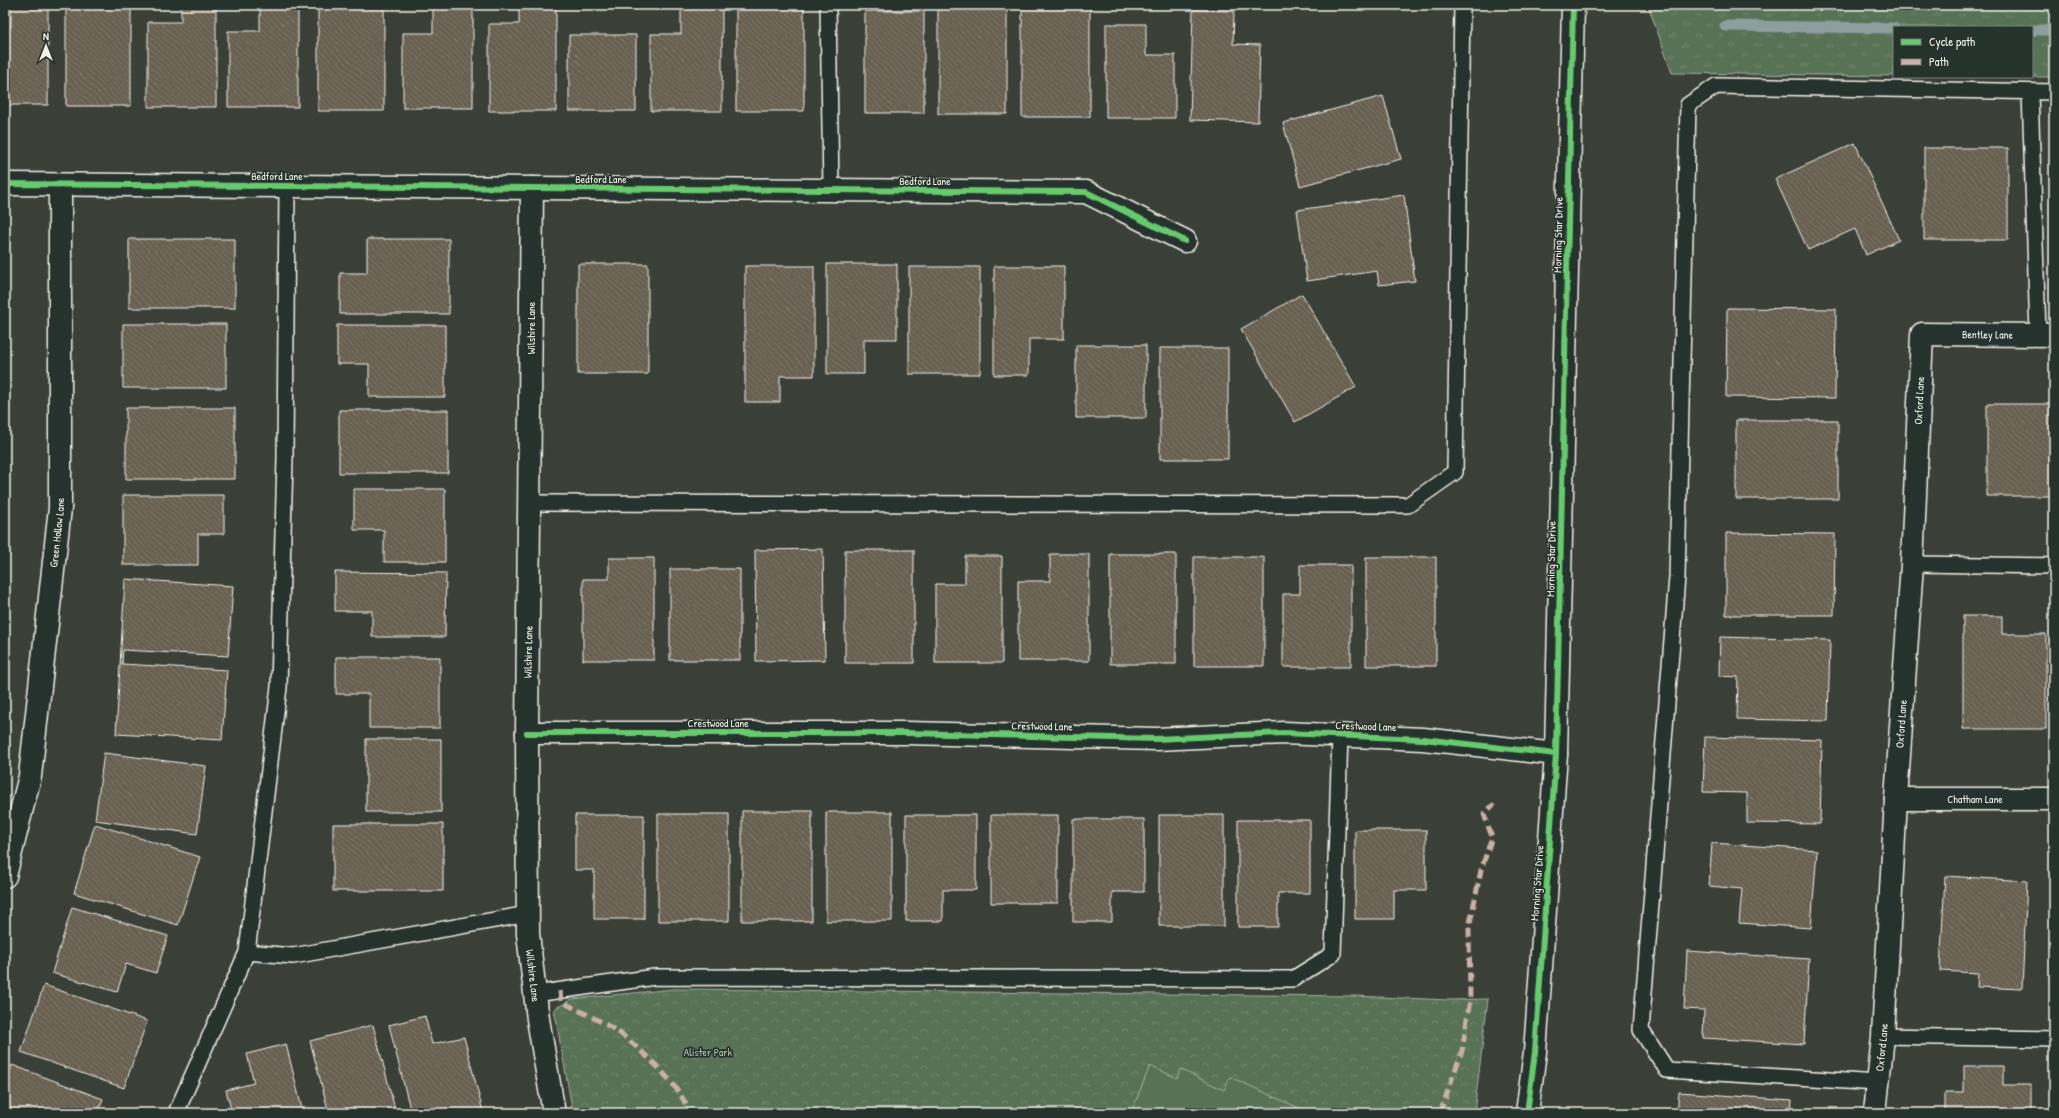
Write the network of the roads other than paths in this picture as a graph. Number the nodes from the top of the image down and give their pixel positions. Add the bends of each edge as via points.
1 (828, 5) edge
2 (1462, 5) edge
3 (1572, 5) edge
4 (2030, 92) junction
5 (2054, 92) edge
6 (5, 184) edge
7 (60, 184) junction
8 (287, 186) junction
9 (532, 188) junction
10 (831, 190) junction
11 (1186, 241) dead end
12 (1922, 334) joint
13 (2046, 334) edge
14 (529, 503) junction
15 (1912, 564) junction
16 (2054, 566) edge
17 (527, 733) junction
18 (1340, 735) junction
19 (1556, 754) junction
20 (1896, 798) junction
21 (2054, 799) edge
22 (5, 876) edge
23 (528, 914) junction
24 (247, 952) junction
25 (535, 994) junction
26 (1883, 1036) junction
27 (2054, 1039) edge
28 (1878, 1082) junction
29 (176, 1113) edge
30 (554, 1113) edge
31 (1527, 1113) edge
32 (1875, 1113) edge

1 - 10 lane
2 - 14 lane via 1455,472 1408,505
3 - 19 street, Morning Star Drive
4 - 5 lane
4 - 13 lane
4 - 28 lane via 1716,86 1688,105 1677,577 1641,1030 1667,1070
6 - 7 street, Bedford Lane
7 - 8 street, Bedford Lane
7 - 22 street, Green Hollow Lane via 60,508 30,776
8 - 9 street, Bedford Lane
8 - 24 lane via 280,687
9 - 10 street, Bedford Lane
9 - 14 street, Wilshire Lane
10 - 11 street, Bedford Lane via 1086,192
12 - 13 street, Bentley Lane
12 - 15 street, Oxford Lane
14 - 17 street, Wilshire Lane
15 - 16 lane
15 - 20 street, Oxford Lane
17 - 18 street, Crestwood Lane via 906,733 1156,739 1284,733
17 - 23 street, Wilshire Lane
18 - 19 street, Crestwood Lane via 1423,739
18 - 25 lane via 1333,954 1293,979 655,977
19 - 31 street, Morning Star Drive via 1535,1052
20 - 21 street, Chatham Lane
20 - 26 street, Oxford Lane
23 - 24 lane via 293,956
23 - 25 street, Wilshire Lane
24 - 29 lane
25 - 30 street, Wilshire Lane
26 - 27 lane
26 - 28 street, Oxford Lane
28 - 32 street, Oxford Lane

